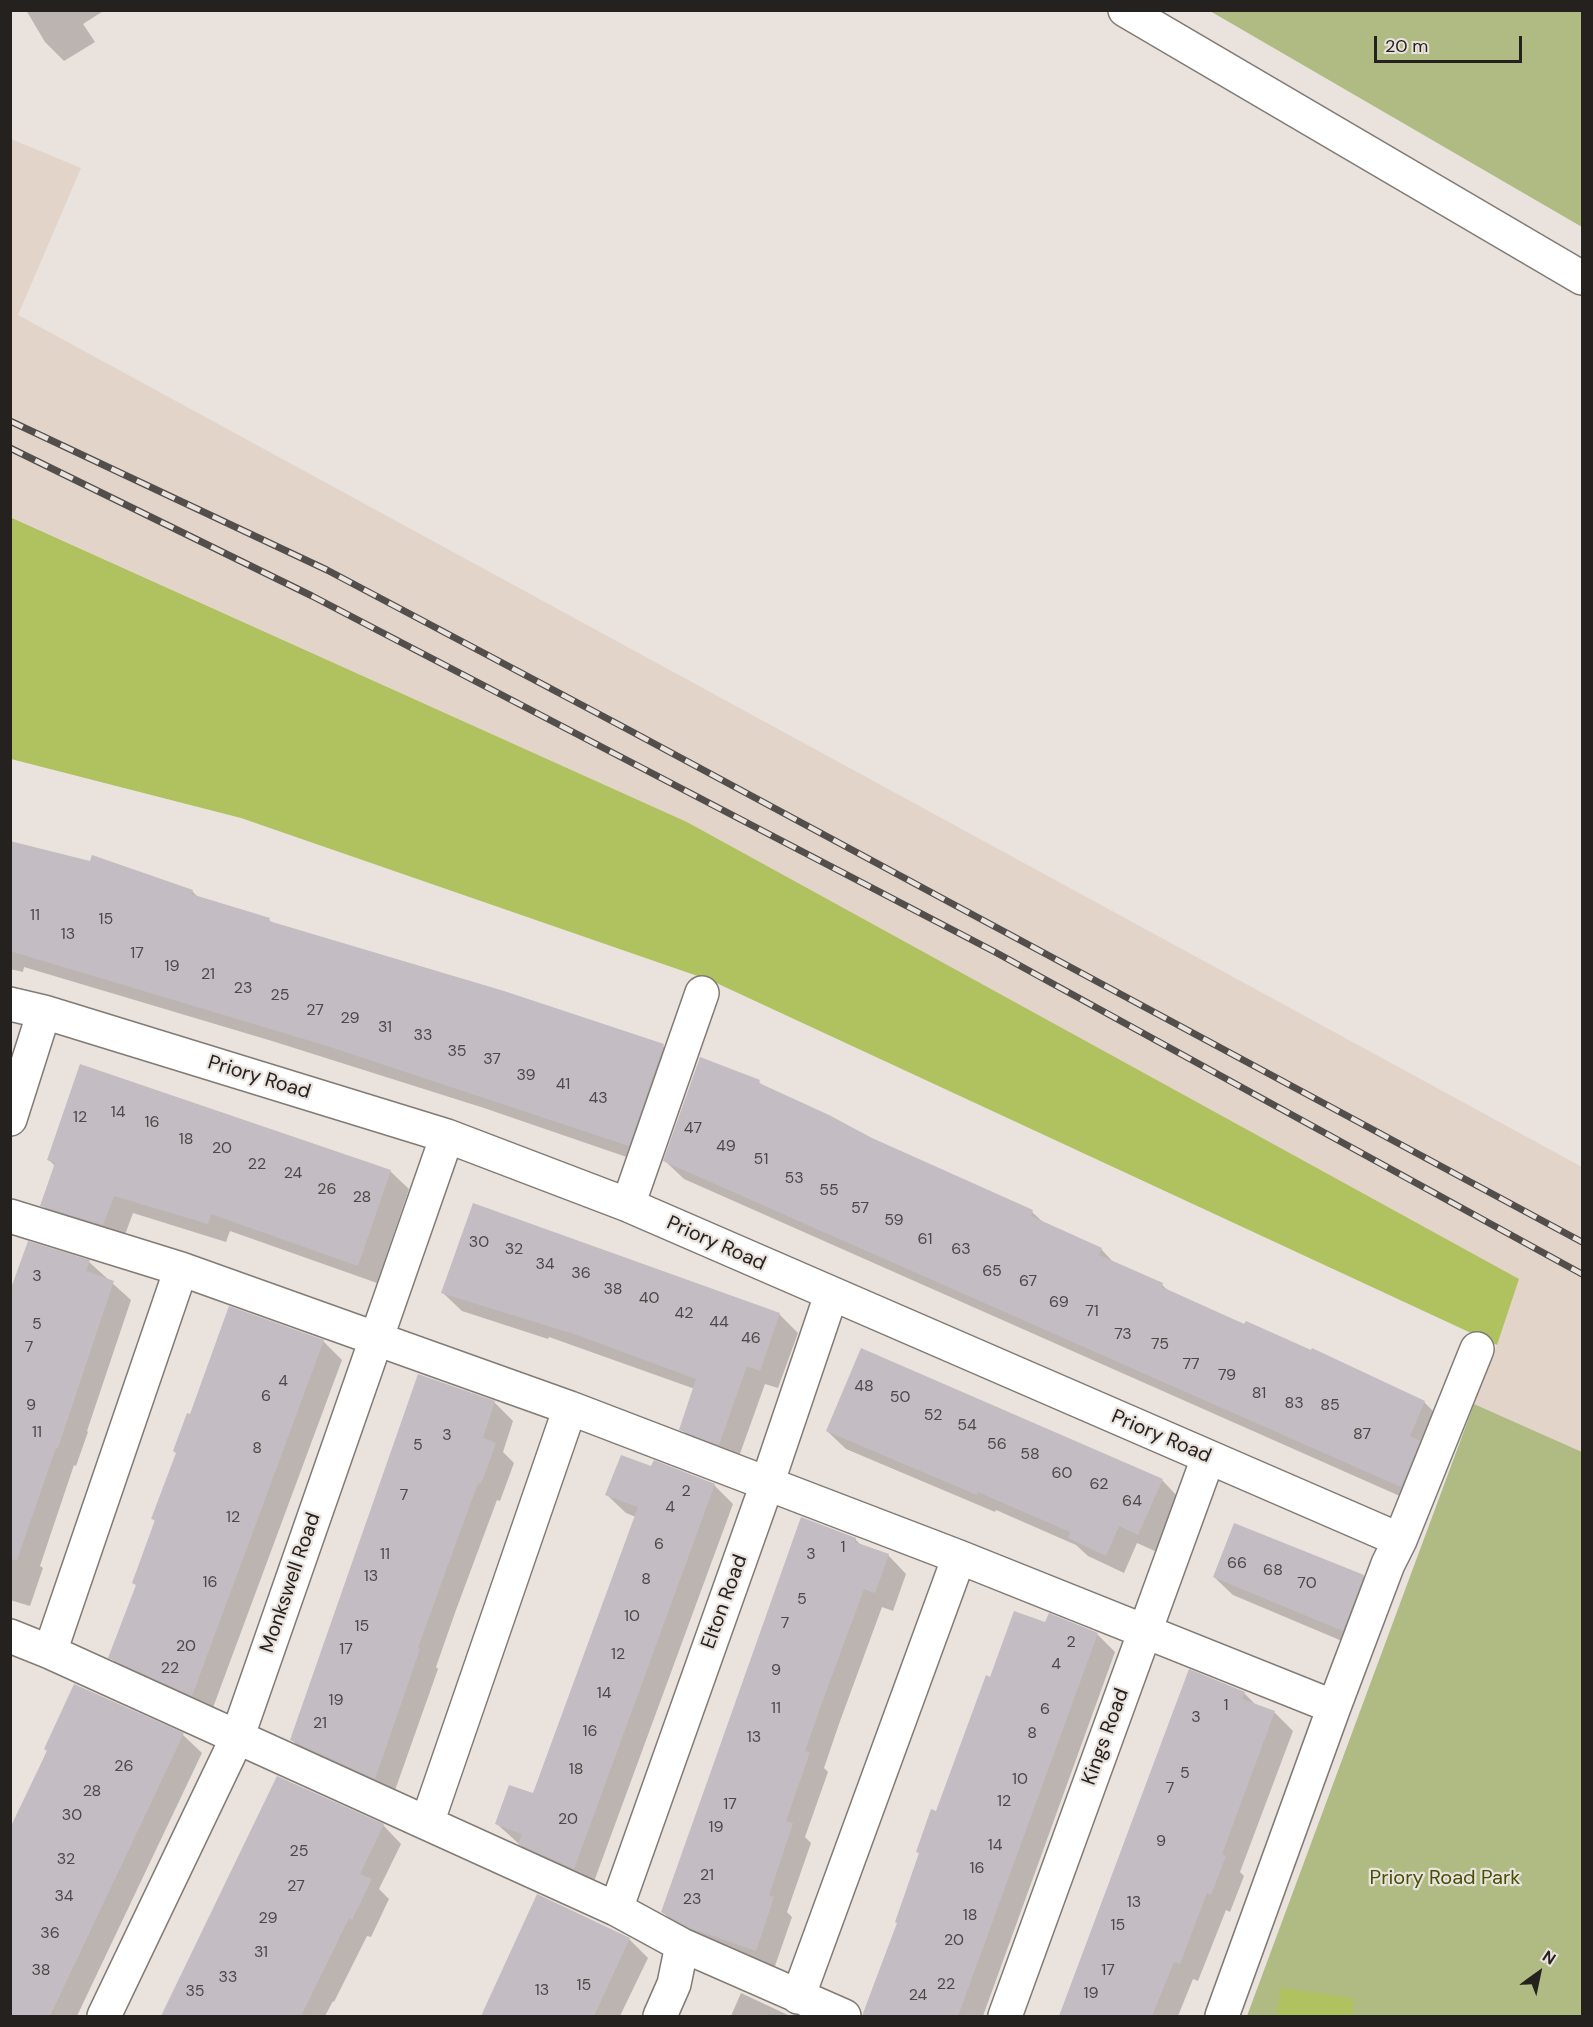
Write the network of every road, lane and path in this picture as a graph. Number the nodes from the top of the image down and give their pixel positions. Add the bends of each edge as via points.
1 (1125, 10) edge
2 (1582, 278) edge
3 (702, 993) dead end
4 (10, 1004) edge
5 (44, 1012) junction
6 (10, 1119) edge
7 (447, 1136) junction
8 (628, 1205) junction
9 (10, 1216) edge
10 (181, 1269) junction
11 (831, 1295) junction
12 (377, 1340) junction
13 (1477, 1349) dead end
14 (570, 1408) junction
15 (1209, 1458) junction
16 (767, 1484) junction
17 (1400, 1540) junction
18 (959, 1557) junction
19 (1144, 1632) junction
20 (10, 1636) edge
21 (50, 1652) junction
22 (1334, 1707) junction
23 (237, 1738) junction
24 (427, 1823) junction
25 (616, 1909) junction
26 (682, 1945) junction
27 (798, 1996) junction
28 (104, 2016) edge
29 (660, 2016) edge
30 (844, 2016) edge
31 (1005, 2016) edge
32 (1222, 2016) edge

1 - 2 street
3 - 8 street
4 - 5 street, Priory Road
5 - 6 street
5 - 7 street, Priory Road
7 - 8 street, Priory Road
7 - 12 street, Monkswell Road
8 - 11 street, Priory Road
9 - 10 street
10 - 12 street
10 - 21 street
11 - 15 street, Priory Road
11 - 16 street, Elton Road
12 - 14 street
12 - 23 street, Monkswell Road
13 - 17 street
14 - 16 street
14 - 24 street
15 - 17 street, Priory Road
15 - 19 street, Kings Road
16 - 18 street
16 - 25 street, Elton Road
17 - 22 street
18 - 19 street
18 - 27 street
19 - 22 street
19 - 31 street, Kings Road
20 - 21 street
21 - 23 street
22 - 32 street
23 - 24 street
23 - 28 street, Monkswell Road
24 - 25 street
25 - 26 street
26 - 27 street
26 - 29 street via 674,1984
27 - 30 street

